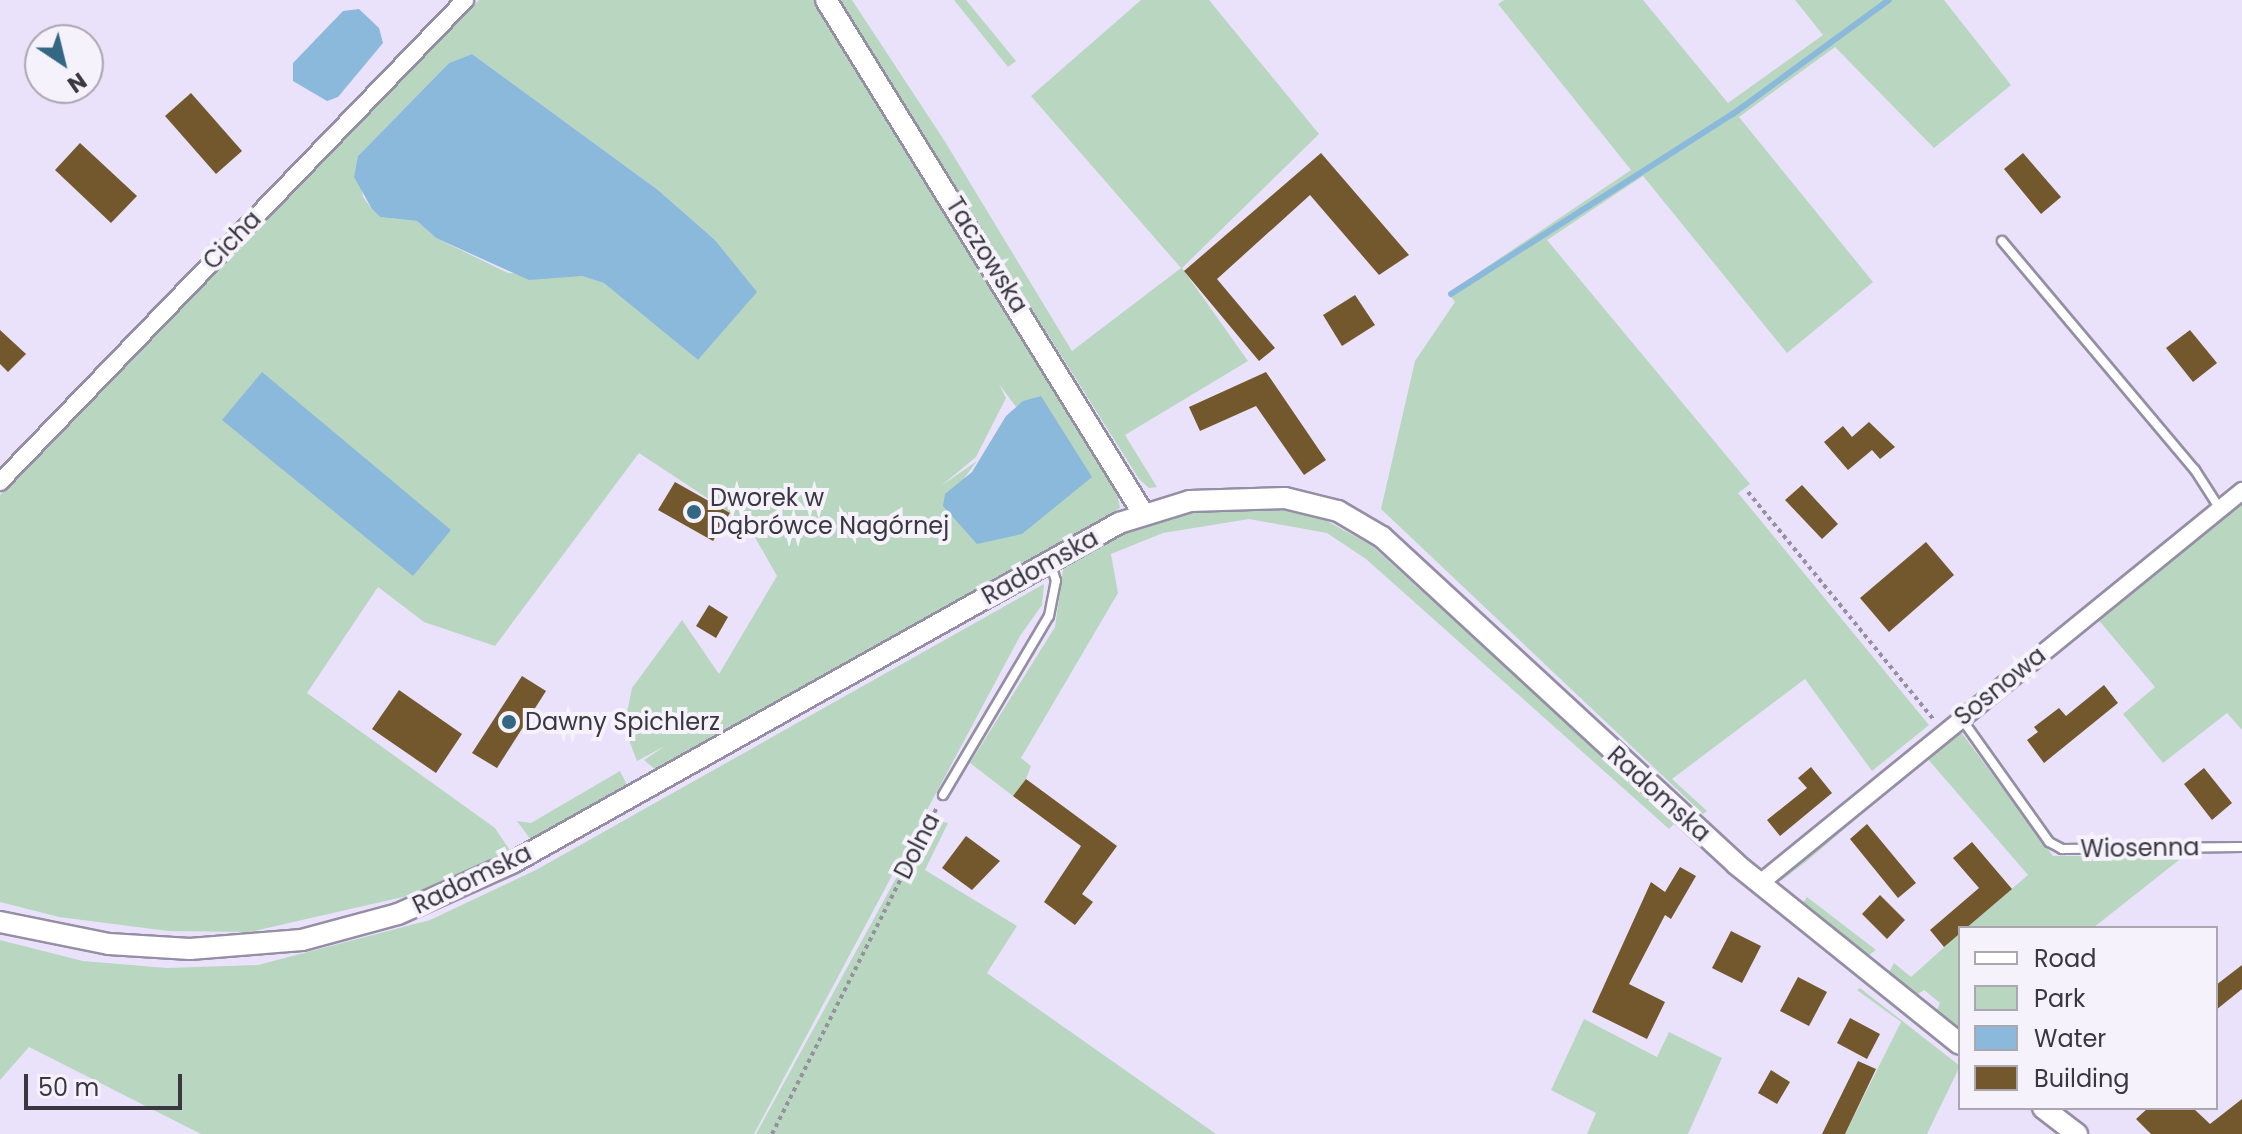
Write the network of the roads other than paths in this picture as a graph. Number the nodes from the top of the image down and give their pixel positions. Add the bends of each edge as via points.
1 (465, 0) edge
2 (826, 0) edge
3 (2002, 241) dead end
4 (0, 482) edge
5 (2242, 491) edge
6 (2220, 509) junction
7 (1143, 513) junction
8 (1050, 561) junction
9 (1961, 718) junction
10 (943, 795) road end
11 (2242, 847) edge
12 (1759, 884) junction
13 (0, 922) edge
14 (1958, 1042) edge
15 (2046, 1110) edge
16 (2077, 1134) edge

1 - 4 street, Cicha
2 - 7 street, Taczowska
3 - 6 lane via 2195,470
5 - 6 street, Sosnowa
6 - 9 street, Sosnowa
7 - 8 street, Radomska
7 - 12 street, Radomska via 1190,501 1263,497 1310,502 1362,523
8 - 10 lane, Dolna via 1056,581 1049,616
8 - 13 street, Radomska via 512,863 398,914 302,940 204,949 109,944
9 - 11 lane, Wiosenna via 2049,842 2062,849
9 - 12 street, Sosnowa
12 - 14 street, Radomska
15 - 16 street

